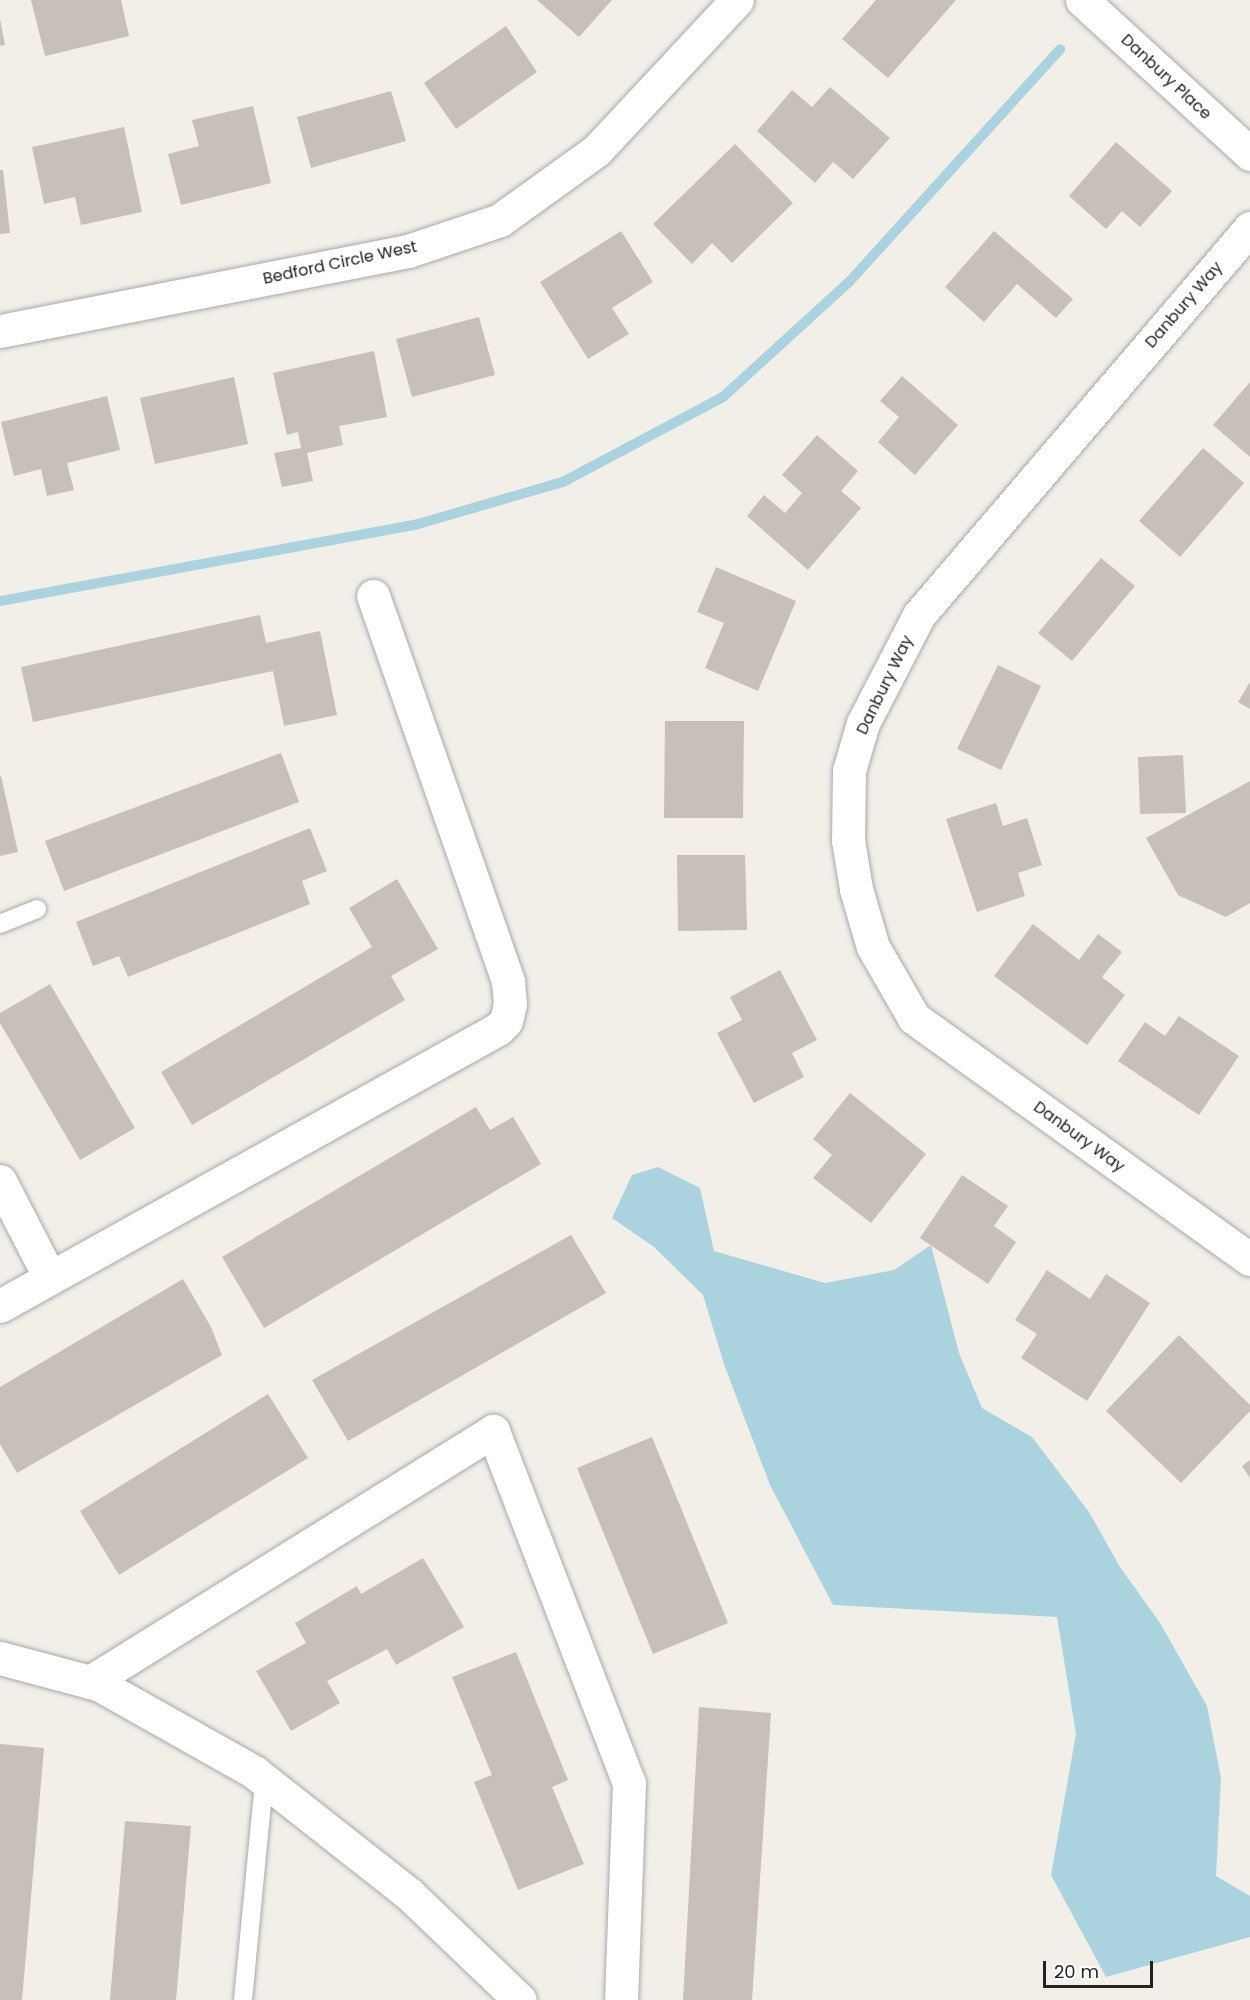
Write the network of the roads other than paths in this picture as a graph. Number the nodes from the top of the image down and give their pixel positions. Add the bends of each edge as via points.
1 (737, 0) edge
2 (1082, 0) edge
3 (1250, 154) edge
4 (1250, 228) edge
5 (0, 331) edge
6 (373, 596) dead end
7 (37, 909) dead end
8 (0, 924) edge
9 (0, 1180) edge
10 (1250, 1259) edge
11 (50, 1278) junction
12 (0, 1306) edge
13 (0, 1658) edge
14 (90, 1682) junction
15 (264, 1780) junction
16 (243, 2000) edge
17 (520, 2000) edge
18 (621, 2000) edge

1 - 5 street, Bedford Circle West via 597,150 500,220 408,251
2 - 3 street, Danbury Place
4 - 10 street, Danbury Way via 920,615 863,723 849,771 848,840 856,889 873,947 914,1018
6 - 11 street via 508,981 510,1004 506,1021 488,1035
7 - 8 lane
9 - 11 street
11 - 12 street
13 - 14 street
14 - 15 street
14 - 18 street via 493,1431 630,1783
15 - 16 lane
15 - 17 street via 409,1894

